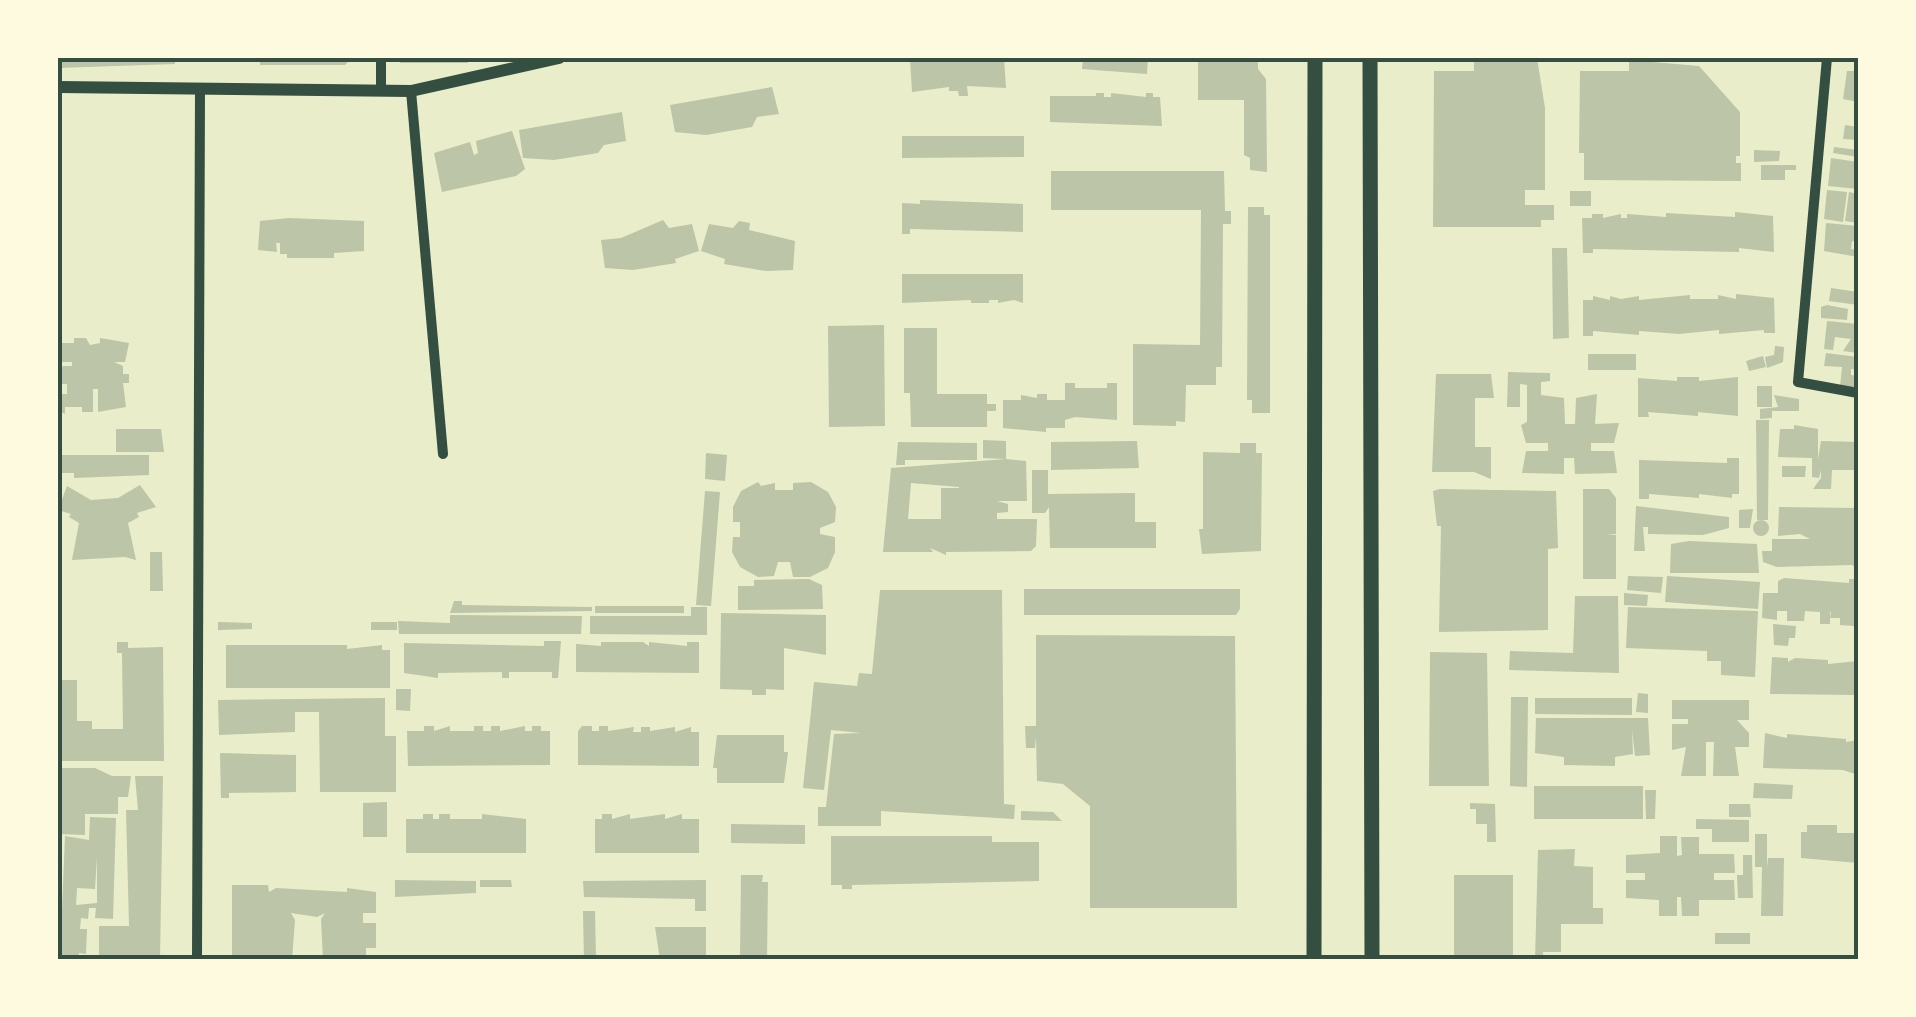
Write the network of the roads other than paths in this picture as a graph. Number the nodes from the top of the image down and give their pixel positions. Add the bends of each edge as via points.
1 (381, 58) edge
2 (559, 58) edge
3 (1315, 58) edge
4 (1370, 58) edge
5 (1827, 58) edge
6 (58, 87) edge
7 (200, 88) junction
8 (381, 89) junction
9 (411, 90) junction
10 (1858, 393) edge
11 (442, 454) dead end
12 (196, 960) edge
13 (1314, 960) edge
14 (1372, 960) edge

1 - 8 street
2 - 9 street
3 - 13 main road
4 - 14 main road
5 - 10 street via 1798,382
6 - 7 street
7 - 8 street
7 - 12 street
8 - 9 street
9 - 11 street

